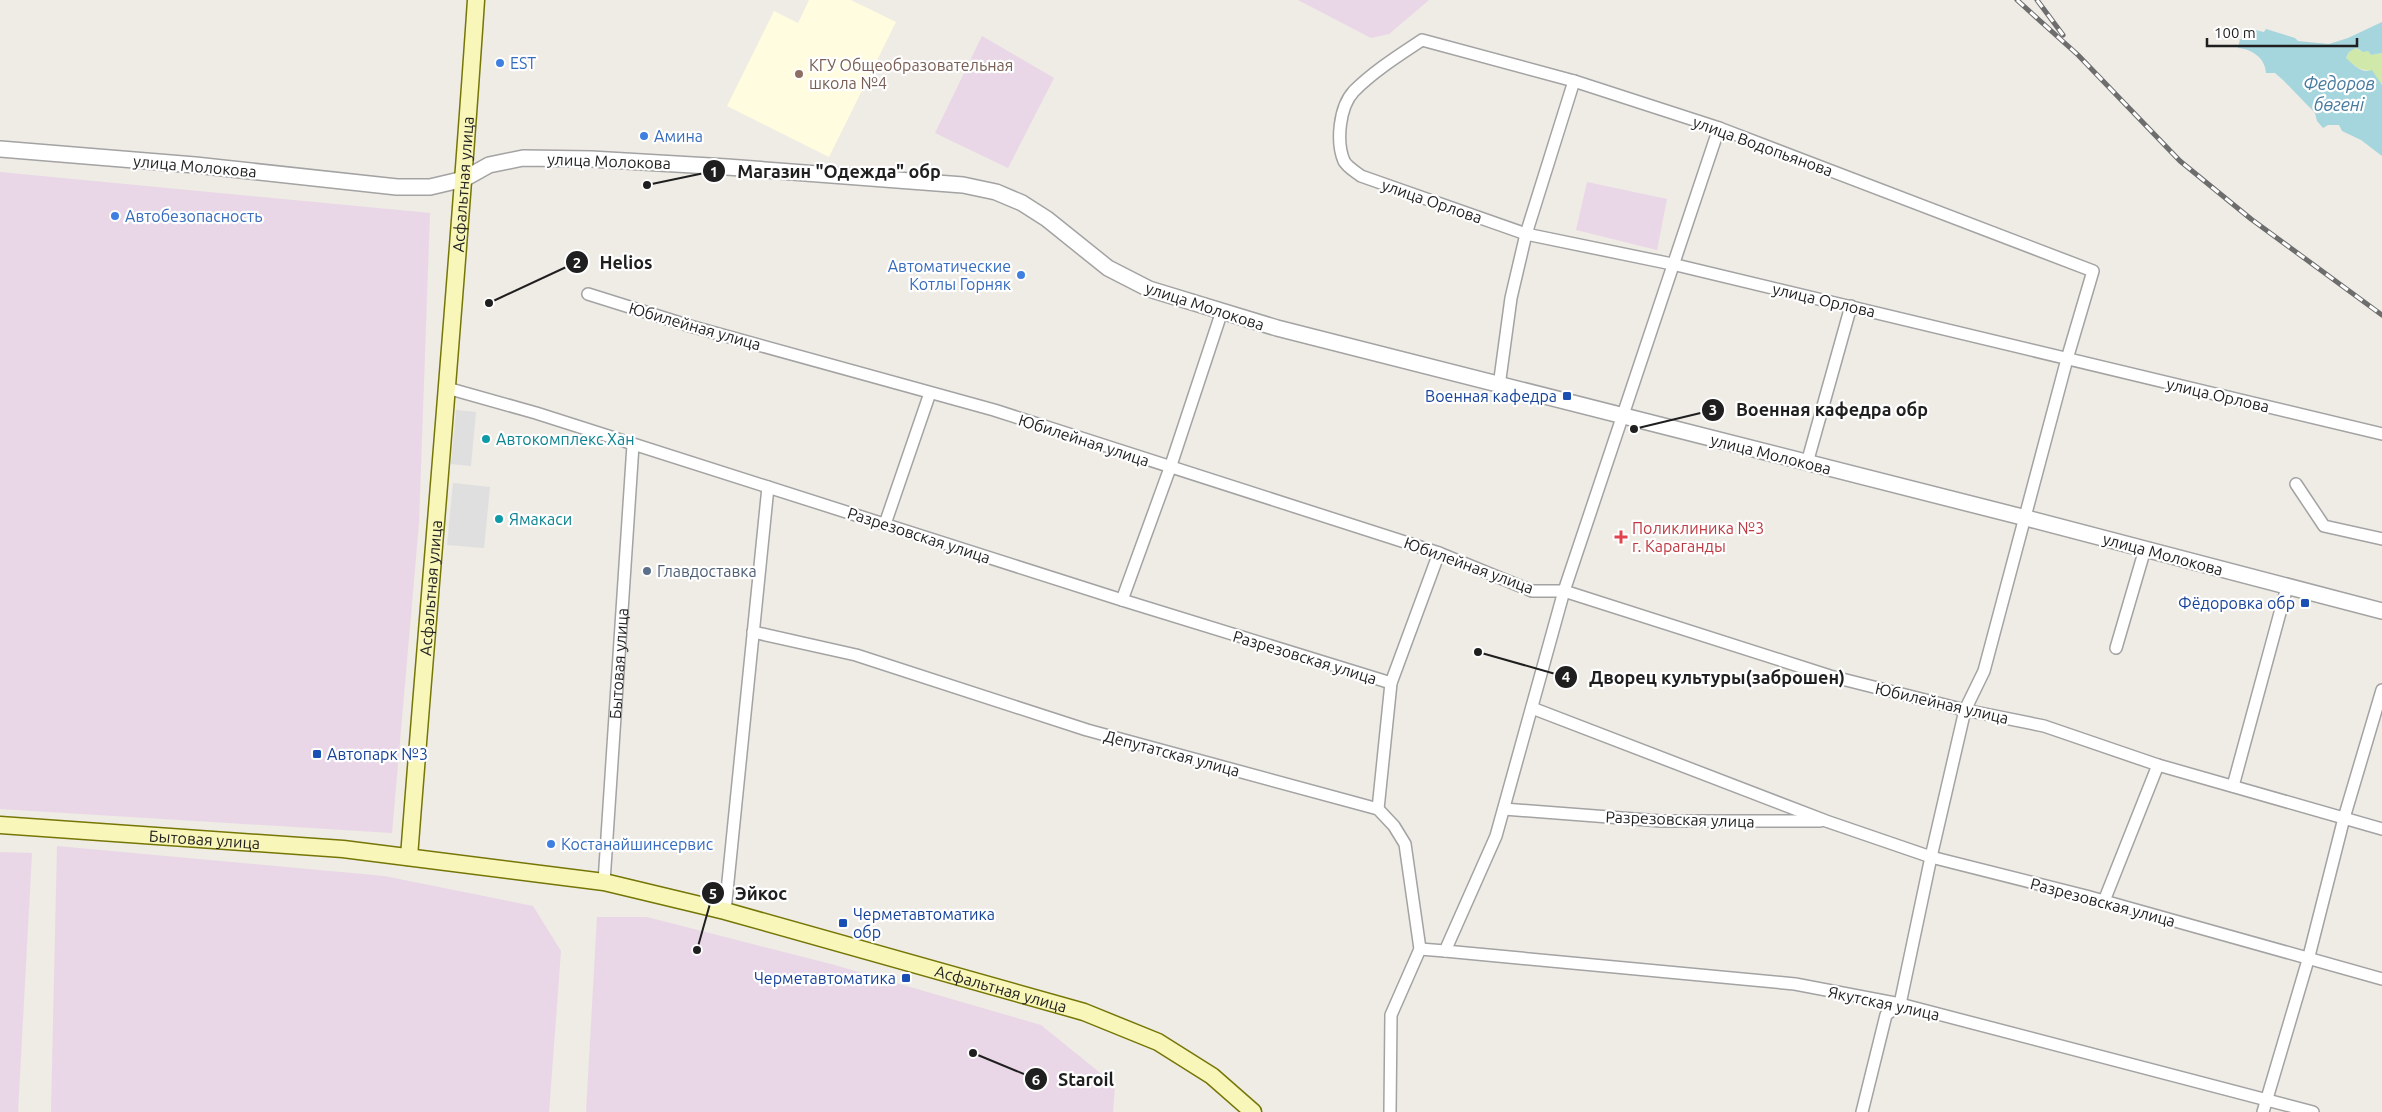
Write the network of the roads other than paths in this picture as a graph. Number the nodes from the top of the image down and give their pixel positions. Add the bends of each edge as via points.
1 (476, 0) edge
2 (1574, 81) junction
3 (1352, 93) joint
4 (1719, 128) junction
5 (0, 149) edge
6 (464, 179) junction
7 (1526, 234) junction
8 (1672, 264) junction
9 (588, 294) dead end
10 (1851, 306) junction
11 (1222, 311) junction
12 (2067, 359) junction
13 (1499, 386) junction
14 (447, 388) junction
15 (930, 392) junction
16 (1623, 417) junction
17 (2382, 434) edge
18 (633, 445) junction
19 (1807, 463) junction
20 (1170, 468) junction
21 (2296, 484) dead end
22 (768, 487) junction
23 (2026, 518) junction
24 (884, 524) junction
25 (2382, 539) edge
26 (2145, 549) junction
27 (1439, 553) junction
28 (2287, 587) junction
29 (1564, 591) junction
30 (1122, 600) junction
31 (2382, 612) edge
32 (754, 632) junction
33 (2116, 648) dead end
34 (1391, 683) junction
35 (2382, 690) edge
36 (1532, 708) junction
37 (1966, 710) junction
38 (2158, 765) junction
39 (2233, 786) junction
40 (1378, 809) junction
41 (1504, 809) junction
42 (2344, 818) junction
43 (1826, 821) junction
44 (0, 825) edge
45 (2382, 829) edge
46 (409, 857) junction
47 (1931, 857) junction
48 (604, 882) junction
49 (2104, 901) junction
50 (725, 911) junction
51 (1420, 949) junction
52 (1445, 951) junction
53 (2308, 960) junction
54 (2382, 979) edge
55 (1900, 1004) junction
56 (2267, 1100) junction
57 (1253, 1112) edge
58 (1390, 1112) edge
59 (1862, 1112) edge
60 (2263, 1112) edge
61 (2313, 1112) edge

1 - 6 main road, Асфальтная улица
2 - 3 street, улица Водопьянова via 1422,40 1382,66
2 - 4 street, улица Водопьянова
2 - 7 street
3 - 7 street, улица Орлова via 1340,122 1339,140 1345,162 1361,176
4 - 8 street
4 - 12 street, улица Водопьянова via 2093,271
5 - 6 street, улица Молокова via 195,165 397,187 430,187
6 - 11 street, улица Молокова via 489,165 523,158 733,167 963,185 996,192 1022,203 1108,268 1149,289
6 - 14 main road, Асфальтная улица
7 - 8 street, улица Орлова
7 - 13 street via 1511,298
8 - 10 street, улица Орлова
8 - 16 street
9 - 15 street, Юбилейная улица via 690,326
10 - 12 street, улица Орлова
10 - 19 street
11 - 13 street, улица Молокова
11 - 20 street
12 - 17 street, улица Орлова
12 - 23 street
13 - 16 street, улица Молокова
14 - 18 street, Разрезовская улица
14 - 46 main road, Асфальтная улица
15 - 20 street, Юбилейная улица
15 - 24 street
16 - 19 street, улица Молокова
16 - 29 street
18 - 22 street, Разрезовская улица
18 - 48 street, Бытовая улица
19 - 23 street, улица Молокова
20 - 27 street, Юбилейная улица
20 - 30 street
21 - 25 street via 2324,526
22 - 24 street, Разрезовская улица
22 - 32 street
23 - 26 street, улица Молокова
23 - 37 street via 1984,671
24 - 30 street, Разрезовская улица
26 - 28 street, улица Молокова
26 - 33 street
27 - 29 street, Юбилейная улица via 1532,591
27 - 34 street
28 - 31 street, улица Молокова
28 - 39 street
29 - 36 street
29 - 37 street, Юбилейная улица via 1830,676
30 - 34 street, Разрезовская улица
32 - 40 street, Депутатская улица via 856,655 1087,730
32 - 50 street
34 - 40 street
35 - 42 street
36 - 41 street
36 - 43 street, Разрезовская улица
37 - 38 street, Юбилейная улица via 2044,726
37 - 47 street
38 - 39 street, Юбилейная улица
38 - 49 street
39 - 42 street, Юбилейная улица
40 - 51 street via 1405,844
41 - 43 street, Разрезовская улица via 1661,821
41 - 52 street via 1496,836
42 - 45 street, Юбилейная улица
42 - 53 street
43 - 47 street, Разрезовская улица
44 - 46 main road, Бытовая улица via 243,841
46 - 48 main road, Асфальтная улица
47 - 49 street, Разрезовская улица
47 - 55 street
48 - 50 main road, Асфальтная улица
49 - 53 street, Разрезовская улица
50 - 57 main road, Асфальтная улица via 1084,1012 1158,1042 1212,1076
51 - 52 street, Якутская улица
51 - 58 street via 1391,1015
52 - 55 street, Якутская улица via 1795,984
53 - 54 street, Разрезовская улица
53 - 56 street
55 - 56 street, Якутская улица
55 - 59 street via 1886,1015
56 - 60 street
56 - 61 street, Якутская улица

